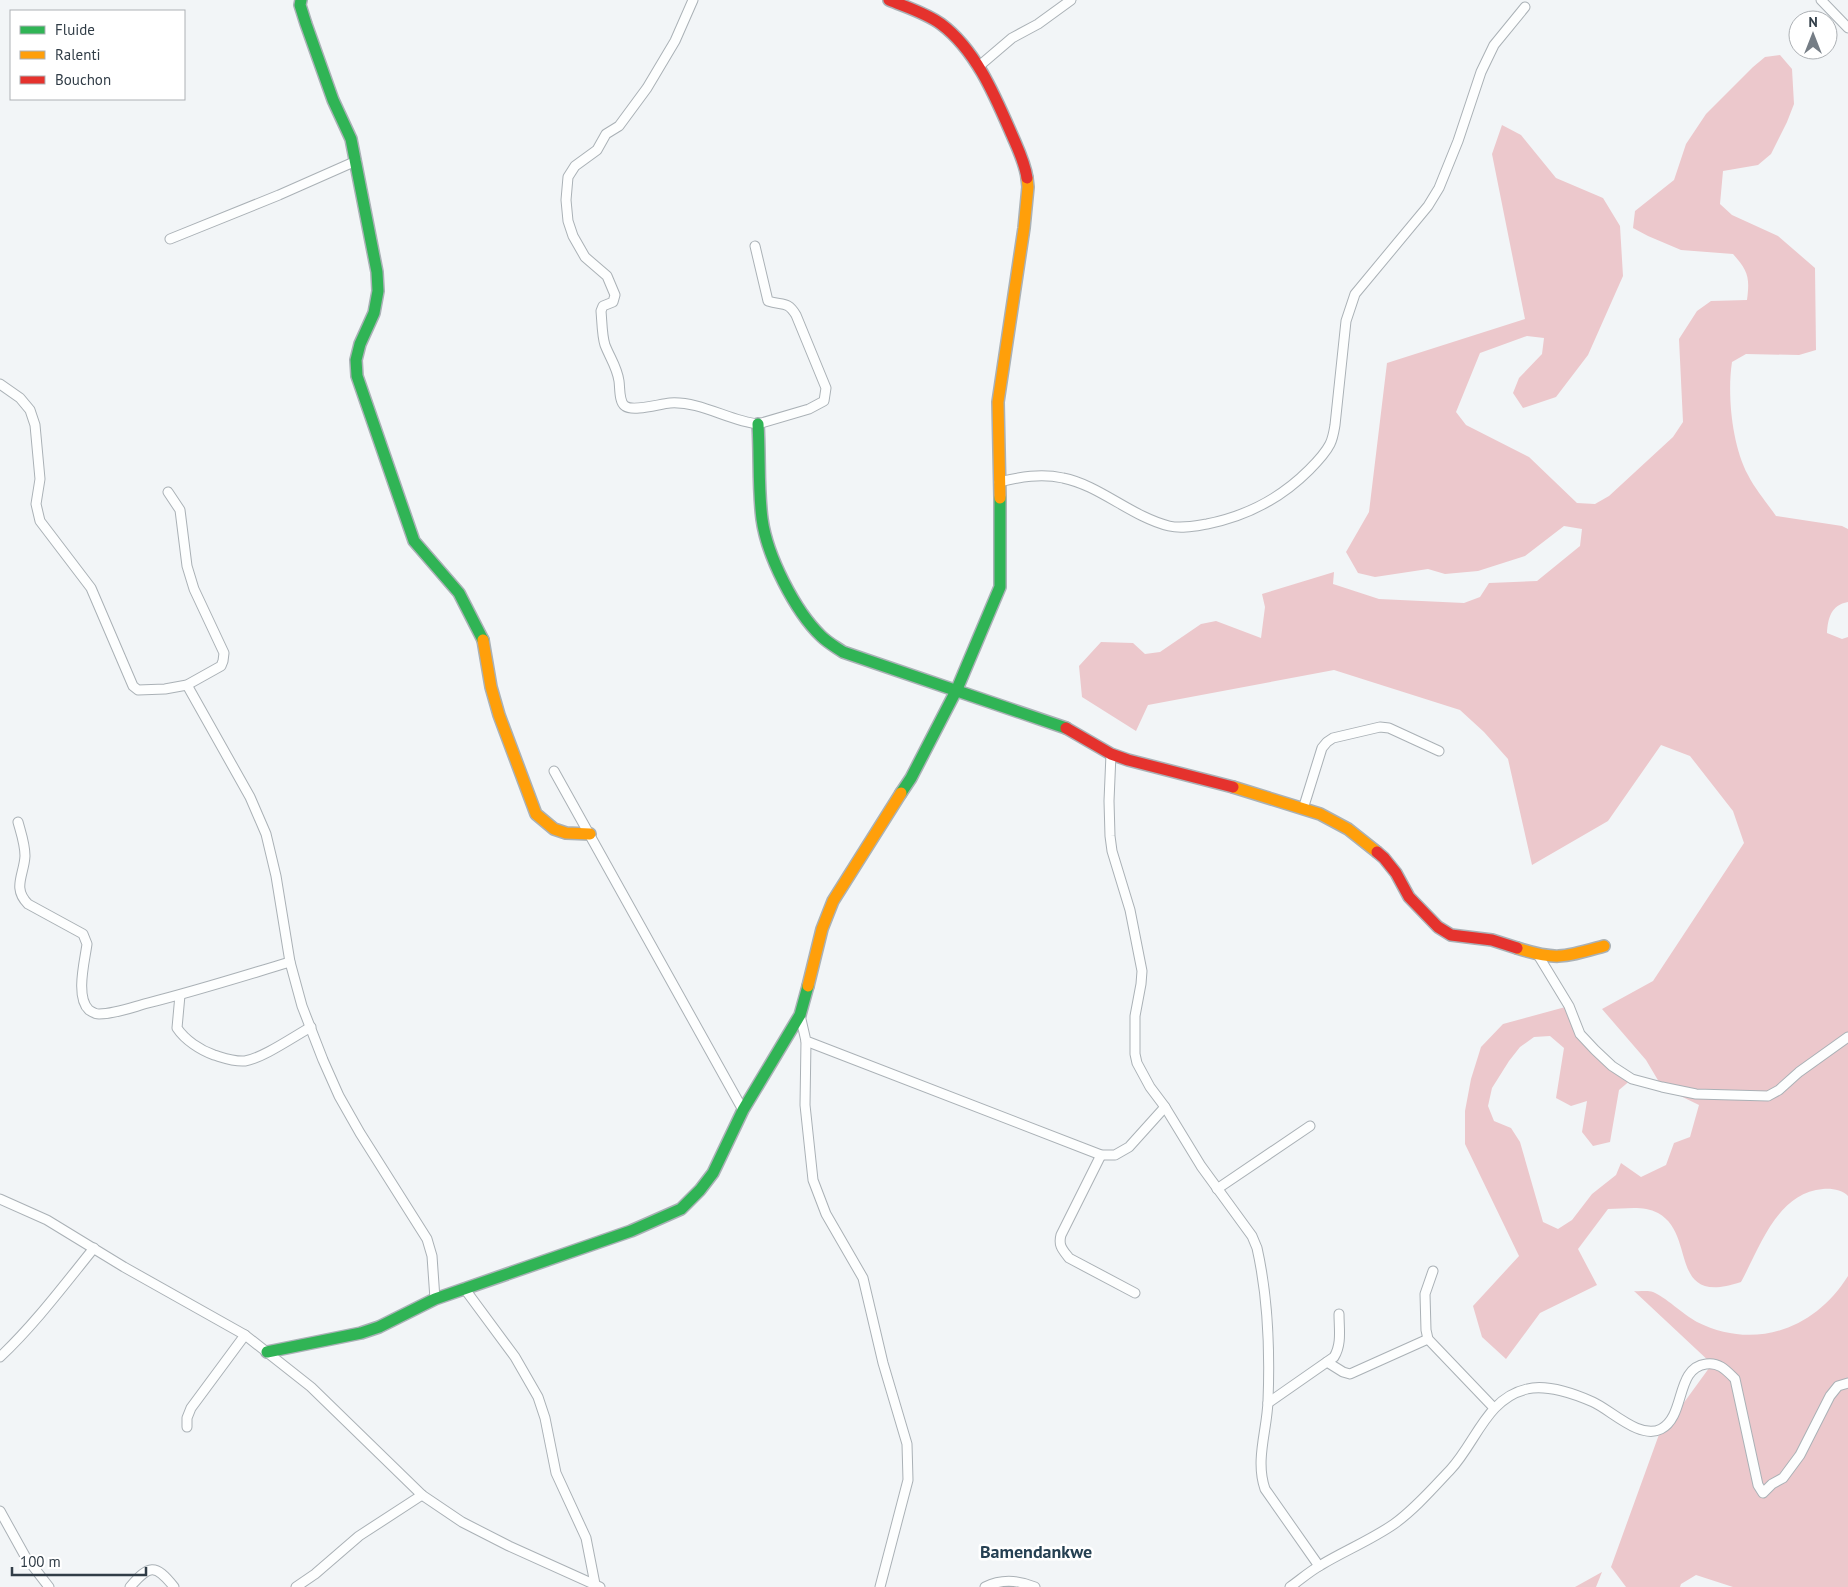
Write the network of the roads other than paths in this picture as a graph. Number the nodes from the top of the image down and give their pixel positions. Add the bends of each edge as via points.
1 (301, 0) edge
2 (692, 0) edge
3 (1071, 0) edge
4 (1821, 0) edge
5 (892, 1) edge
6 (1525, 8) dead end
7 (1848, 28) edge
8 (978, 67) junction
9 (356, 161) junction
10 (170, 239) dead end
11 (755, 246) dead end
12 (0, 384) edge
13 (758, 424) junction
14 (999, 482) junction
15 (168, 492) dead end
16 (187, 685) junction
17 (957, 689) junction
18 (1439, 751) dead end
19 (1111, 754) junction
20 (554, 771) dead end
21 (1303, 809) junction
22 (18, 822) dead end
23 (590, 834) junction
24 (1604, 946) dead end
25 (1538, 955) junction
26 (290, 962) junction
27 (180, 995) junction
28 (800, 1015) junction
29 (311, 1027) junction
30 (1848, 1037) edge
31 (806, 1042) junction
32 (1165, 1107) junction
33 (743, 1110) junction
34 (1310, 1126) dead end
35 (1101, 1155) junction
36 (1217, 1189) junction
37 (0, 1199) edge
38 (94, 1248) junction
39 (1432, 1271) dead end
40 (464, 1288) junction
41 (1135, 1293) dead end
42 (434, 1299) junction
43 (1339, 1314) dead end
44 (245, 1335) junction
45 (1428, 1339) junction
46 (267, 1352) junction
47 (0, 1357) edge
48 (1327, 1362) junction
49 (1848, 1383) edge
50 (1268, 1403) junction
51 (1494, 1408) junction
52 (187, 1427) dead end
53 (422, 1495) junction
54 (0, 1511) edge
55 (1318, 1566) junction
56 (598, 1586) edge
57 (49, 1587) edge
58 (130, 1587) edge
59 (174, 1587) edge
60 (296, 1587) edge
61 (880, 1587) edge
62 (985, 1587) edge
63 (1035, 1587) edge
64 (1290, 1587) edge

1 - 9 street via 306,24 333,100 351,139
2 - 13 street via 675,42 647,88 619,126 606,134 597,150 575,166 568,177 568,221 585,257 607,276 615,295 613,302 603,306 601,311 605,344 618,373 624,406 680,403
3 - 8 street via 1012,38
4 - 7 street
5 - 8 street via 941,24 960,42
6 - 14 street via 1494,45 1481,72 1439,188 1428,206 1355,294 1346,321 1331,442 1325,453 1292,486 1265,504 1226,520 1186,528 1145,518 1079,483 1062,478 1029,476
8 - 14 street via 1020,151 1028,187 998,402
9 - 10 street
9 - 23 street via 378,291 374,313 356,360 357,376 406,522 414,541 459,593 483,638 499,715 536,814 548,827 559,832
11 - 13 street via 768,301 792,308 826,388 824,400 809,409
12 - 16 street via 20,398 36,425 40,479 36,504 40,521 91,588 133,686 144,691
13 - 17 street via 762,521 773,558 805,618 818,634 843,652
14 - 17 street via 1002,526 1000,587
15 - 16 street via 180,510 187,566 194,589 224,653 220,666
16 - 26 street via 250,797 266,834 283,910
17 - 19 street via 1056,724
17 - 28 street via 911,778 833,901 818,938
18 - 21 street via 1389,728 1380,727 1333,738 1322,748
19 - 21 street
19 - 32 street via 1108,802 1112,852 1130,910 1142,971 1135,1016 1135,1054 1140,1070
20 - 23 street
21 - 25 street via 1348,829 1384,858 1409,897 1445,932 1492,940
22 - 27 street via 25,851 20,896 86,938 82,993 84,1005 90,1012 113,1012
23 - 33 street
24 - 25 street via 1564,957
25 - 30 street via 1569,1006 1580,1034 1595,1050 1632,1079 1662,1087 1696,1094 1768,1096
26 - 27 street
26 - 29 street
27 - 29 street via 176,1028 182,1036 206,1052 232,1061 260,1056
28 - 31 street
28 - 33 street
29 - 42 street via 339,1096 427,1239 432,1256
31 - 35 street
31 - 61 street via 806,1105 813,1180 826,1214 863,1278 907,1444 908,1480
32 - 35 street via 1129,1147 1115,1155
32 - 36 street
33 - 40 street via 713,1174 681,1209 631,1231
34 - 36 street
35 - 41 street via 1059,1242 1069,1258
36 - 50 street via 1252,1236 1257,1248 1269,1340
37 - 38 street via 47,1220
38 - 44 street
38 - 47 street via 50,1303
39 - 45 street via 1424,1294
40 - 42 street
40 - 56 street via 515,1357 538,1396 556,1473 586,1538
42 - 46 street via 361,1333
43 - 48 street via 1338,1349
44 - 46 street
44 - 52 street via 191,1408
45 - 48 street via 1350,1374
45 - 51 street
46 - 53 street via 312,1387
48 - 50 street
49 - 51 street via 1838,1386 1830,1396 1800,1455 1783,1478 1763,1493 1758,1484 1735,1379 1723,1367 1709,1364 1690,1372 1672,1419 1660,1430 1647,1431 1631,1426 1593,1402 1551,1388 1517,1392 1501,1400
50 - 55 street via 1261,1457 1265,1489
51 - 55 street via 1453,1467 1416,1505 1393,1524
53 - 56 street via 462,1522
53 - 60 street via 359,1536
54 - 57 street via 25,1556
55 - 64 street
58 - 59 street via 148,1570 164,1574
62 - 63 street via 1009,1580

